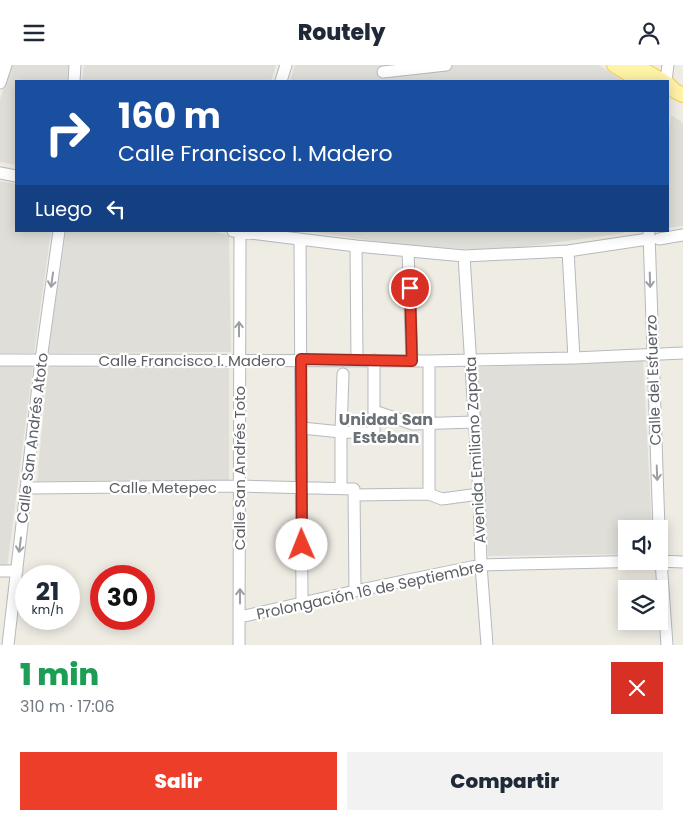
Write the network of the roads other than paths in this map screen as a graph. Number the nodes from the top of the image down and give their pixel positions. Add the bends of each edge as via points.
1 (6, 65) edge
2 (75, 65) edge
3 (286, 65) edge
4 (446, 65) edge
5 (614, 65) edge
6 (635, 65) edge
7 (668, 65) edge
8 (382, 72) dead end
9 (74, 80) edge
10 (281, 80) edge
11 (638, 80) edge
12 (658, 80) edge
13 (0, 83) edge
14 (670, 88) edge
15 (0, 173) edge
16 (15, 176) edge
17 (59, 232) edge
18 (237, 232) edge
19 (683, 235) edge
20 (652, 236) edge
21 (300, 239) junction
22 (356, 246) junction
23 (408, 251) junction
24 (568, 251) junction
25 (464, 256) junction
26 (683, 353) edge
27 (653, 355) junction
28 (574, 358) junction
29 (301, 359) junction
30 (0, 360) edge
31 (41, 360) junction
32 (239, 360) junction
33 (357, 360) junction
34 (374, 360) junction
35 (470, 360) junction
36 (412, 361) junction
37 (429, 361) junction
38 (343, 374) dead end
39 (374, 411) junction
40 (474, 422) junction
41 (428, 423) junction
42 (302, 428) junction
43 (341, 432) junction
44 (239, 486) junction
45 (301, 487) junction
46 (341, 487) junction
47 (27, 488) junction
48 (479, 493) junction
49 (354, 495) junction
50 (429, 495) junction
51 (659, 520) edge
52 (668, 561) edge
53 (618, 562) edge
54 (683, 562) edge
55 (18, 565) edge
56 (481, 565) junction
57 (657, 570) edge
58 (0, 571) edge
59 (15, 571) edge
60 (15, 587) edge
61 (355, 591) junction
62 (302, 603) junction
63 (240, 617) junction
64 (8, 645) edge
65 (239, 645) edge
66 (487, 645) edge
67 (667, 645) edge

1 - 13 street
2 - 9 street
3 - 10 street
4 - 8 street
5 - 11 main road
6 - 12 main road
7 - 14 street
15 - 16 street
17 -> 31 street, Calle San Andrés Atoto
18 - 21 street
32 -> 18 street, Calle San Andrés Toto
19 - 20 street
20 - 24 street
20 -> 27 street, Calle del Esfuerzo
21 - 22 street
21 - 29 street
22 - 23 street
22 - 33 street
23 - 25 street
23 - 36 street
24 - 25 street
24 - 28 street
25 - 35 street, Avenida Emiliano Zapata
26 - 27 street, Calle Francisco I. Madero
27 - 28 street, Calle Francisco I. Madero
27 -> 51 street, Calle del Esfuerzo
28 - 35 street, Calle Francisco I. Madero
29 - 32 street, Calle Francisco I. Madero
29 - 33 street, Calle Francisco I. Madero
29 - 42 street
30 - 31 street, Calle Francisco I. Madero
31 - 32 street, Calle Francisco I. Madero
31 - 47 street, Calle San Andrés Atoto
32 - 44 street, Calle San Andrés Toto
33 - 34 street, Calle Francisco I. Madero
34 - 36 street, Calle Francisco I. Madero
34 - 39 street
35 - 37 street, Calle Francisco I. Madero
35 - 40 street, Avenida Emiliano Zapata
36 - 37 street, Calle Francisco I. Madero
37 - 41 street
38 - 43 street
39 - 41 street via 414,424
39 - 43 street via 374,433
40 - 41 street
40 - 48 street, Avenida Emiliano Zapata
41 - 50 street
42 - 43 street
42 - 45 street
43 - 46 street
44 - 45 street, Calle Metepec
44 - 47 street, Calle Metepec
63 -> 44 street, Calle San Andrés Toto
45 - 46 street, Calle Metepec
45 - 62 street
46 - 49 street via 354,489
47 -> 55 street, Calle San Andrés Atoto
48 - 50 street via 442,499
48 - 56 street, Avenida Emiliano Zapata
49 - 50 street
49 - 61 street
52 - 54 street, Prolongación 16 de Septiembre
53 - 56 street, Prolongación 16 de Septiembre
56 - 61 street, Prolongación 16 de Septiembre
56 - 66 street, Avenida Emiliano Zapata
57 - 67 street
58 - 59 street
60 - 64 street, Calle San Andrés Atoto
61 - 62 street, Prolongación 16 de Septiembre
62 - 63 street, Prolongación 16 de Septiembre
63 - 65 street, Calle San Andrés Toto

